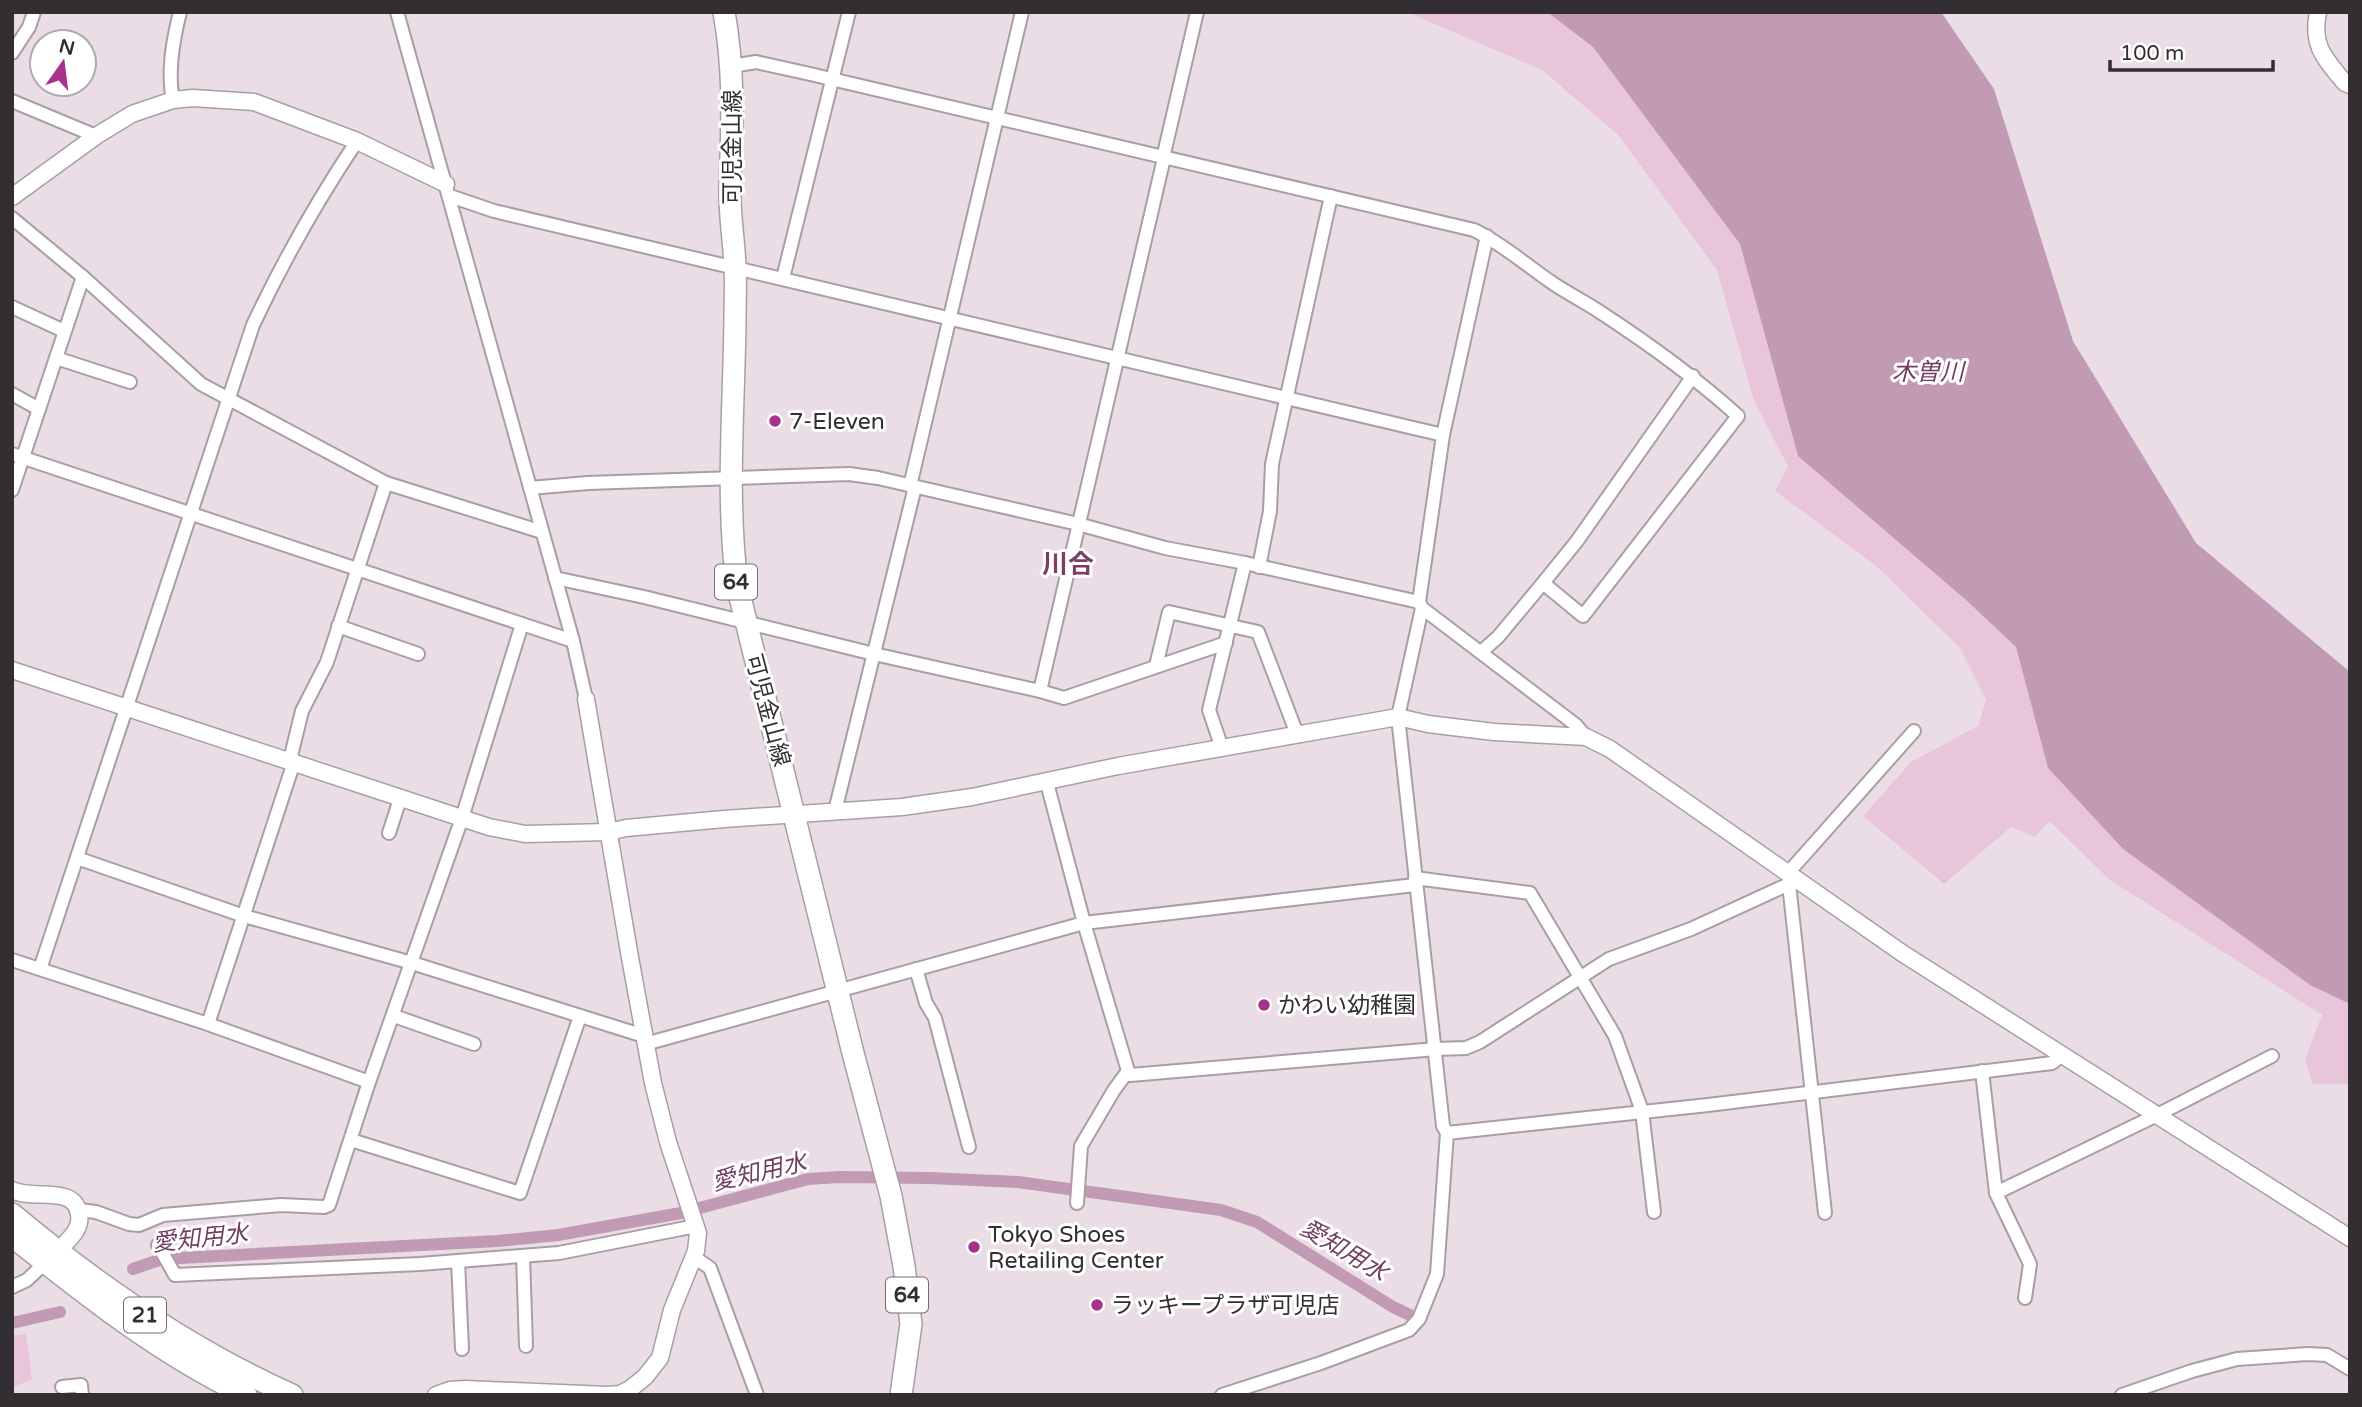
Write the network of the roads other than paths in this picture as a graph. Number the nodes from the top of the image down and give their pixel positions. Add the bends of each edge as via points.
1 (34, 12) edge
2 (180, 12) edge
3 (397, 12) edge
4 (724, 12) edge
5 (849, 12) edge
6 (1022, 12) edge
7 (1197, 12) edge
8 (2318, 12) edge
9 (12, 53) edge
10 (732, 66) junction
11 (832, 79) junction
12 (2350, 85) edge
13 (173, 100) junction
14 (12, 101) edge
15 (997, 117) junction
16 (96, 136) junction
17 (357, 141) junction
18 (1163, 158) junction
19 (448, 190) junction
20 (1331, 196) junction
21 (12, 198) edge
22 (12, 218) edge
23 (1487, 236) junction
24 (735, 267) junction
25 (83, 277) junction
26 (783, 278) junction
27 (12, 307) edge
28 (951, 318) junction
29 (64, 331) junction
30 (56, 358) junction
31 (1119, 358) junction
32 (1693, 376) junction
33 (130, 382) dead end
34 (12, 394) edge
35 (228, 398) junction
36 (1287, 398) junction
37 (39, 409) junction
38 (1443, 435) junction
39 (18, 456) edge
40 (732, 478) junction
41 (386, 483) junction
42 (912, 487) junction
43 (530, 488) junction
44 (12, 490) edge
45 (190, 514) junction
46 (1078, 524) junction
47 (542, 532) junction
48 (1245, 563) junction
49 (1259, 567) junction
50 (357, 569) junction
51 (555, 578) junction
52 (1543, 583) junction
53 (1420, 605) junction
54 (745, 622) junction
55 (523, 624) junction
56 (1230, 625) junction
57 (338, 626) junction
58 (573, 641) junction
59 (1226, 643) junction
60 (1481, 652) junction
61 (418, 654) dead end
62 (874, 654) junction
63 (1156, 666) junction
64 (12, 670) edge
65 (1040, 691) junction
66 (586, 699) joint
67 (127, 707) junction
68 (1398, 717) junction
69 (1914, 731) dead end
70 (1297, 734) junction
71 (1586, 737) junction
72 (1222, 748) junction
73 (292, 761) junction
74 (1047, 783) junction
75 (400, 799) junction
76 (835, 811) junction
77 (795, 814) junction
78 (462, 818) junction
79 (608, 832) junction
80 (388, 833) dead end
81 (77, 858) junction
82 (1790, 878) junction
83 (1415, 881) junction
84 (244, 916) junction
85 (1084, 923) junction
86 (12, 960) edge
87 (412, 963) junction
88 (40, 969) junction
89 (916, 969) junction
90 (1582, 977) junction
91 (839, 989) junction
92 (394, 1016) junction
93 (580, 1016) junction
94 (208, 1024) junction
95 (645, 1040) junction
96 (474, 1044) dead end
97 (1436, 1049) junction
98 (2061, 1056) junction
99 (2272, 1056) dead end
100 (1128, 1071) junction
101 (1982, 1071) junction
102 (369, 1082) junction
103 (1812, 1092) junction
104 (1642, 1111) junction
105 (2157, 1115) junction
106 (1447, 1133) junction
107 (351, 1140) junction
108 (969, 1147) dead end
109 (12, 1190) edge
110 (1996, 1193) junction
111 (1077, 1203) dead end
112 (79, 1210) junction
113 (1654, 1212) dead end
114 (12, 1213) edge
115 (1825, 1213) dead end
116 (696, 1224) junction
117 (12, 1236) edge
118 (2350, 1238) edge
119 (159, 1247) dead end
120 (523, 1256) junction
121 (52, 1257) junction
122 (694, 1257) junction
123 (458, 1261) junction
124 (12, 1287) edge
125 (2025, 1298) dead end
126 (526, 1346) dead end
127 (462, 1349) dead end
128 (2350, 1369) edge
129 (62, 1387) dead end
130 (82, 1395) edge
131 (246, 1395) edge
132 (292, 1395) edge
133 (436, 1395) edge
134 (757, 1395) edge
135 (901, 1395) edge
136 (1222, 1395) edge
137 (2122, 1395) edge

1 - 9 street
2 - 13 street via 173,38
3 - 19 street
4 - 10 main road, 可児金山線 / 64
5 - 11 street
6 - 15 street
7 - 18 street
8 - 12 street via 2315,34 2321,54
10 - 11 street via 756,62
10 - 24 main road, 可児金山線 / 64 via 730,188
11 - 15 street
11 - 26 street
13 - 16 street via 132,114
13 - 17 street via 254,102
14 - 16 street
15 - 18 street
15 - 28 street
16 - 21 street
17 - 19 street
17 - 35 street via 279,270 253,325
18 - 20 street
18 - 31 street
19 - 24 street via 494,211
19 - 43 street
20 - 23 street
20 - 36 street
22 - 25 street
23 - 32 street
23 - 38 street
24 - 26 street
24 - 40 main road, 可児金山線 / 64
25 - 29 street
25 - 35 street via 201,384
26 - 28 street
27 - 29 street
28 - 31 street
28 - 42 street
29 - 30 street
30 - 33 street
30 - 37 street
31 - 36 street
31 - 46 street
32 - 52 street
32 - 52 street via 1738,416 1583,616
34 - 37 street
35 - 41 street
35 - 45 street
36 - 38 street
36 - 49 street via 1272,464 1270,512
37 - 39 street
38 - 53 street
39 - 44 street
39 - 45 street
40 - 42 street via 849,474
40 - 43 street
40 - 54 main road, 可児金山線 / 64 via 732,548
41 - 47 street
41 - 50 street
42 - 46 street
42 - 62 street
43 - 47 street
45 - 50 street
45 - 67 street
46 - 48 street
46 - 65 street
47 - 51 street
48 - 49 street
48 - 56 street
49 - 53 street
50 - 55 street
50 - 57 street
51 - 54 street
51 - 58 street
52 - 60 street
53 - 60 street
53 - 68 street
54 - 62 street
54 - 77 main road, 可児金山線 / 64
55 - 58 street
55 - 78 street
56 - 59 street
56 - 63 street via 1169,612
56 - 70 street via 1258,632
57 - 61 street
57 - 73 street via 327,662 302,711
58 - 66 street
59 - 63 street
59 - 72 street via 1209,710
60 - 71 street
62 - 65 street
62 - 76 street
63 - 65 street via 1064,698
64 - 67 street
66 - 79 street
67 - 73 street
67 - 81 street
68 - 70 street
68 - 71 street via 1494,732
68 - 83 street
69 - 82 street
70 - 72 street
71 - 82 street via 1610,749
72 - 74 street
73 - 75 street
73 - 84 street
74 - 76 street via 902,807
74 - 85 street
75 - 78 street
75 - 80 street
76 - 77 street
77 - 79 street
77 - 91 main road, 可児金山線 / 64
78 - 79 street via 508,832
78 - 87 street
79 - 95 street
81 - 84 street
81 - 88 street
82 - 90 street via 1691,929 1609,959
82 - 98 street
82 - 103 street
83 - 85 street
83 - 90 street via 1530,892
83 - 97 street
84 - 87 street
84 - 94 street
85 - 89 street
85 - 100 street
86 - 88 street
87 - 92 street
87 - 93 street
88 - 94 street
89 - 91 street
89 - 108 street via 935,1018
90 - 97 street via 1480,1042 1466,1048
90 - 104 street via 1615,1036
91 - 95 street
91 - 135 main road, 可児金山線 / 64 via 904,1266 911,1324
92 - 96 street
92 - 102 street
93 - 95 street
93 - 107 street via 520,1193
94 - 102 street
95 - 116 street via 668,1142
97 - 100 street via 1130,1075
97 - 106 street
98 - 101 street via 2052,1063
98 - 105 street
99 - 105 street
100 - 111 street via 1081,1146
101 - 103 street
101 - 110 street
102 - 107 street
103 - 104 street
103 - 115 street
104 - 106 street
104 - 113 street
105 - 110 street
105 - 118 street
106 - 136 street via 1437,1274 1419,1319 1409,1330
107 - 112 street via 329,1205 324,1207 281,1205 163,1215 139,1225
109 - 112 street via 33,1196 67,1196
110 - 125 street via 2029,1260
112 - 121 street via 77,1229
114 - 121 main road, 21
116 - 120 street via 559,1253
116 - 122 street
117 - 121 main road, 21
119 - 123 street via 175,1275
120 - 123 street
120 - 126 street
121 - 124 street
121 - 131 main road, 21 via 141,1334 194,1369
121 - 132 main road, 21 via 204,1352
122 - 133 street via 660,1358 630,1389 607,1395 465,1389
122 - 134 street via 710,1268
123 - 127 street
128 - 137 street via 2327,1355 2237,1359
129 - 130 street via 82,1385

